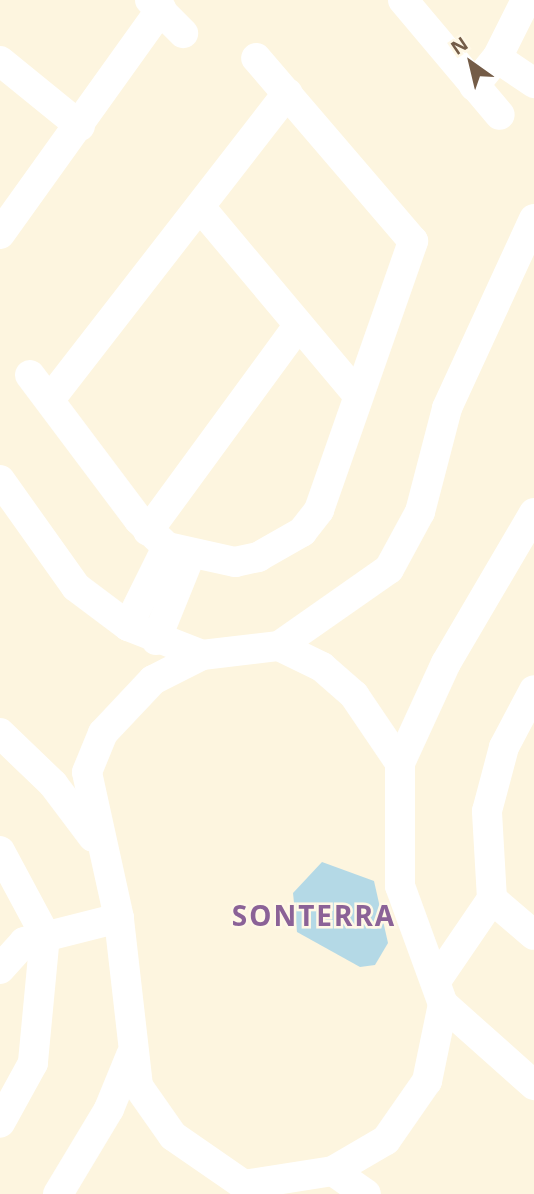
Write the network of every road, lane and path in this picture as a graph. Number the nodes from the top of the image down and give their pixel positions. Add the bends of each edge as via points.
1 (403, 0) edge
2 (526, 0) edge
3 (156, 4) edge
4 (184, 33) dead end
5 (501, 51) junction
6 (256, 58) dead end
7 (0, 61) edge
8 (534, 62) edge
9 (534, 83) edge
10 (474, 86) junction
11 (288, 93) junction
12 (500, 116) dead end
13 (80, 126) junction
14 (200, 207) junction
15 (534, 219) edge
16 (0, 234) edge
17 (299, 325) junction
18 (30, 375) dead end
19 (357, 394) junction
20 (51, 398) junction
21 (0, 480) edge
22 (534, 513) edge
23 (168, 544) junction
24 (128, 626) junction
25 (156, 640) junction
26 (279, 646) junction
27 (202, 655) junction
28 (534, 690) edge
29 (0, 733) edge
30 (400, 763) junction
31 (98, 843) junction
32 (0, 851) edge
33 (497, 904) junction
34 (119, 918) junction
35 (45, 935) junction
36 (534, 935) edge
37 (0, 969) edge
38 (440, 993) junction
39 (131, 1055) junction
40 (534, 1085) edge
41 (0, 1123) edge
42 (333, 1171) junction
43 (233, 1190) edge
44 (58, 1194) edge
45 (366, 1194) edge

1 - 10 street
2 - 5 street
3 - 4 street
3 - 13 street
5 - 8 street
5 - 9 street
5 - 10 street
6 - 11 street
7 - 13 street
10 - 12 street
11 - 14 street
11 - 19 street via 411,235 410,257
13 - 16 street
14 - 17 street
14 - 20 street
15 - 26 street via 447,408 420,512 389,569
17 - 19 street
17 - 23 street
18 - 20 street
19 - 23 street via 327,492 302,532 258,557 235,562
20 - 23 street
21 - 24 street via 76,587
22 - 30 street via 446,663
23 - 24 street
23 - 25 street
24 - 25 street
25 - 27 street
26 - 27 street
26 - 30 street via 322,667 354,695
27 - 31 street via 153,680 103,733 87,772
28 - 33 street via 504,747 487,811
29 - 31 street via 53,784
30 - 38 street via 396,836 400,886
31 - 34 street
32 - 35 street
33 - 36 street
33 - 38 street
34 - 35 street
34 - 39 street
35 - 37 street via 13,950
35 - 41 street via 33,1063
38 - 40 street
38 - 42 street via 419,1099 386,1140
39 - 43 street via 138,1086 173,1136
39 - 44 street via 108,1109
42 - 43 street
42 - 45 street

